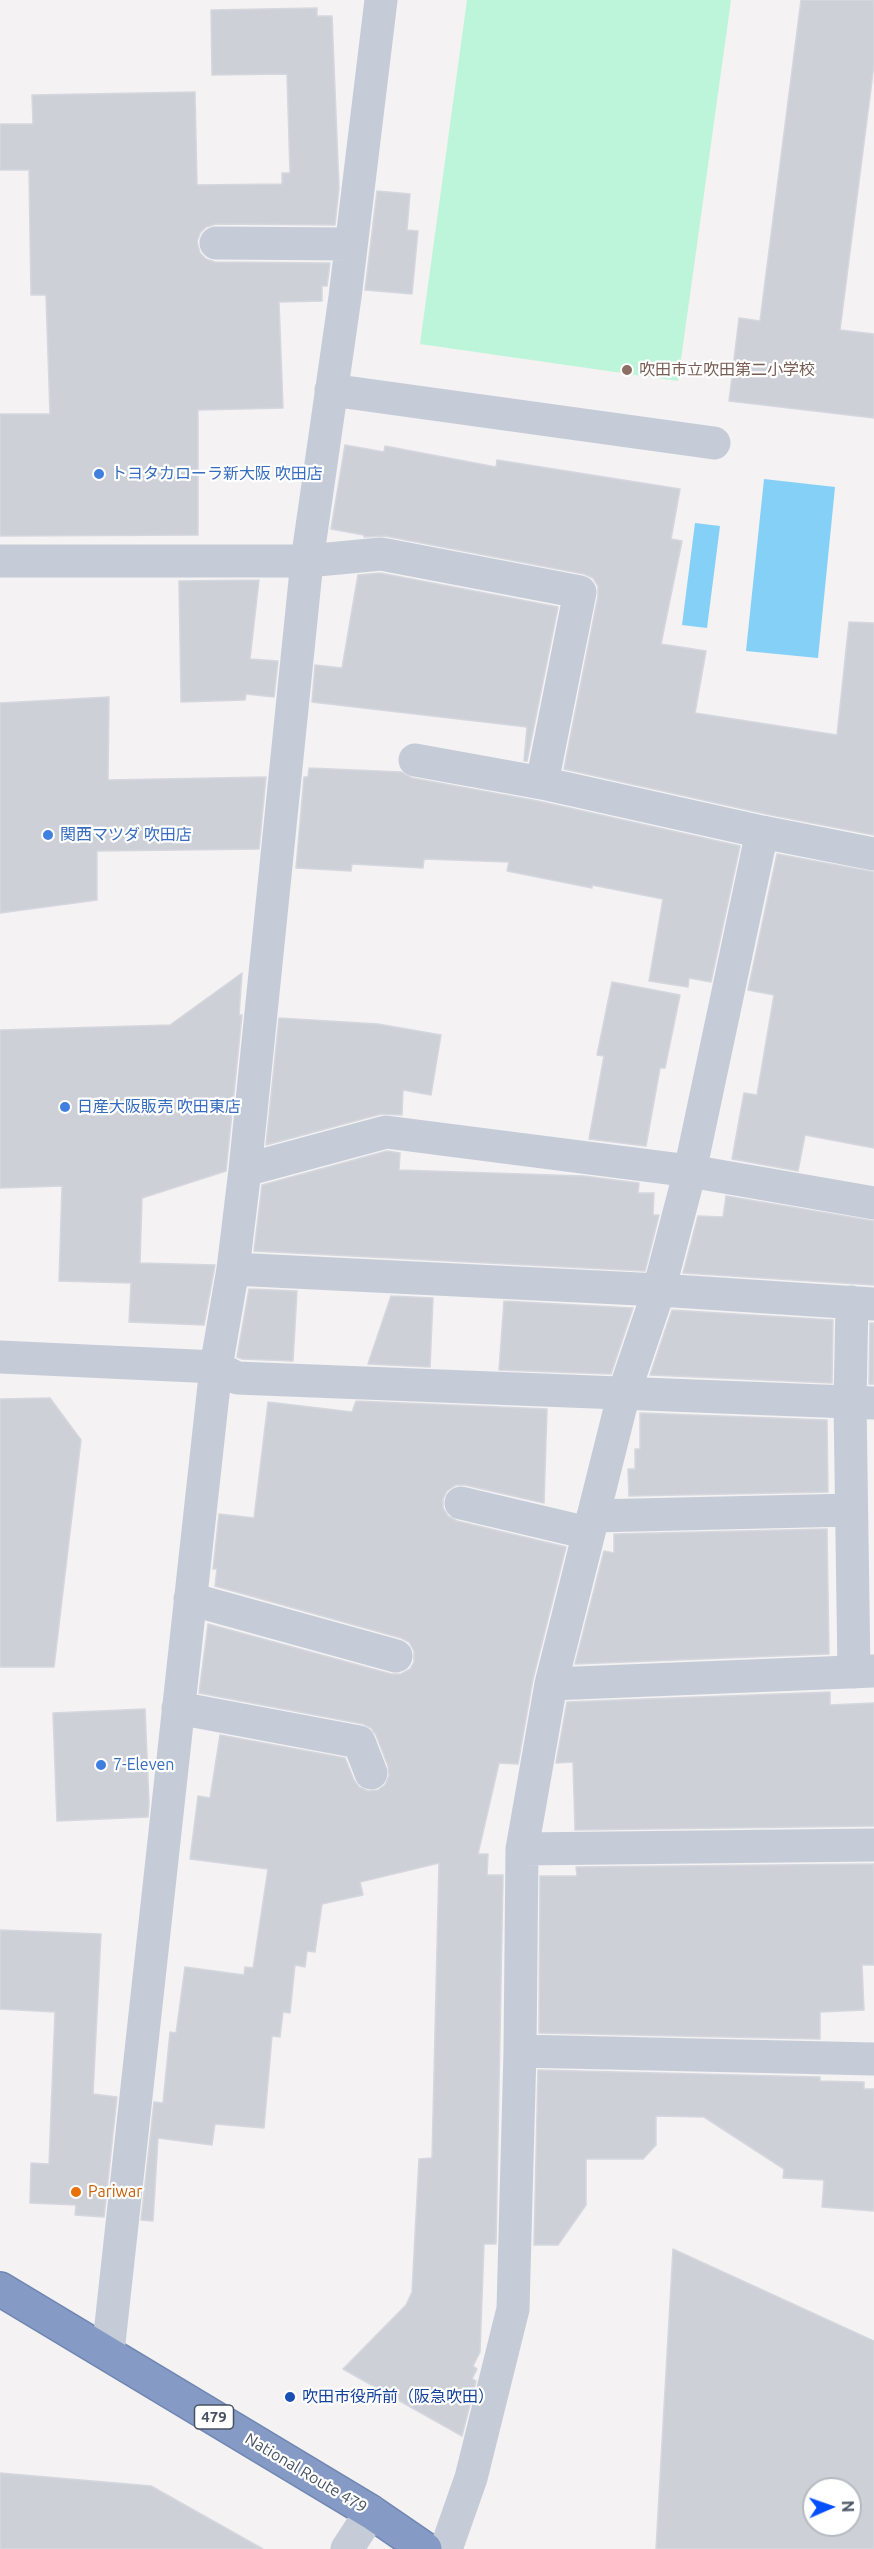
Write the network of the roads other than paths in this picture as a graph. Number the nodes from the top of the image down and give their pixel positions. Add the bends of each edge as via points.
1 (381, 0) edge
2 (216, 243) dead end
3 (351, 244) junction
4 (332, 390) junction
5 (714, 443) dead end
6 (0, 561) edge
7 (307, 561) junction
8 (415, 760) dead end
9 (542, 783) junction
10 (762, 832) junction
11 (874, 854) edge
12 (245, 1170) junction
13 (690, 1171) junction
14 (874, 1203) edge
15 (233, 1269) junction
16 (659, 1290) junction
17 (863, 1303) edge
18 (0, 1357) edge
19 (216, 1367) junction
20 (624, 1393) junction
21 (862, 1402) edge
22 (461, 1503) dead end
23 (851, 1510) junction
24 (591, 1524) junction
25 (190, 1599) junction
26 (396, 1656) dead end
27 (864, 1671) edge
28 (551, 1684) junction
29 (178, 1708) junction
30 (371, 1773) dead end
31 (874, 1845) edge
32 (522, 1849) junction
33 (520, 2051) junction
34 (874, 2059) edge
35 (0, 2289) edge
36 (108, 2352) junction
37 (370, 2511) junction
38 (347, 2549) edge
39 (425, 2549) edge
40 (447, 2549) edge

1 - 3 street
2 - 3 street
3 - 4 street
4 - 5 street
4 - 7 street
6 - 7 street
7 - 9 street via 381,554 580,592
7 - 12 street
8 - 9 street
9 - 10 street
10 - 11 street
10 - 13 street
12 - 13 street via 386,1132
12 - 15 street
13 - 14 street
13 - 16 street
15 - 16 street
15 - 19 street
16 - 17 street
16 - 20 street
17 - 21 street
18 - 19 street
19 - 20 street via 237,1378
19 - 25 street
20 - 21 street
20 - 24 street
21 - 23 street
22 - 24 street
23 - 24 street
23 - 27 street
24 - 28 street
25 - 26 street
25 - 29 street
27 - 28 street
28 - 32 street
29 - 30 street via 359,1742
29 - 36 street
31 - 32 street
32 - 33 street
33 - 34 street
33 - 40 street via 513,2309 471,2478
35 - 36 highway, National Route 479 / 479
36 - 37 highway, National Route 479 / 479
37 - 38 street
37 - 39 highway, National Route 479 / 479

